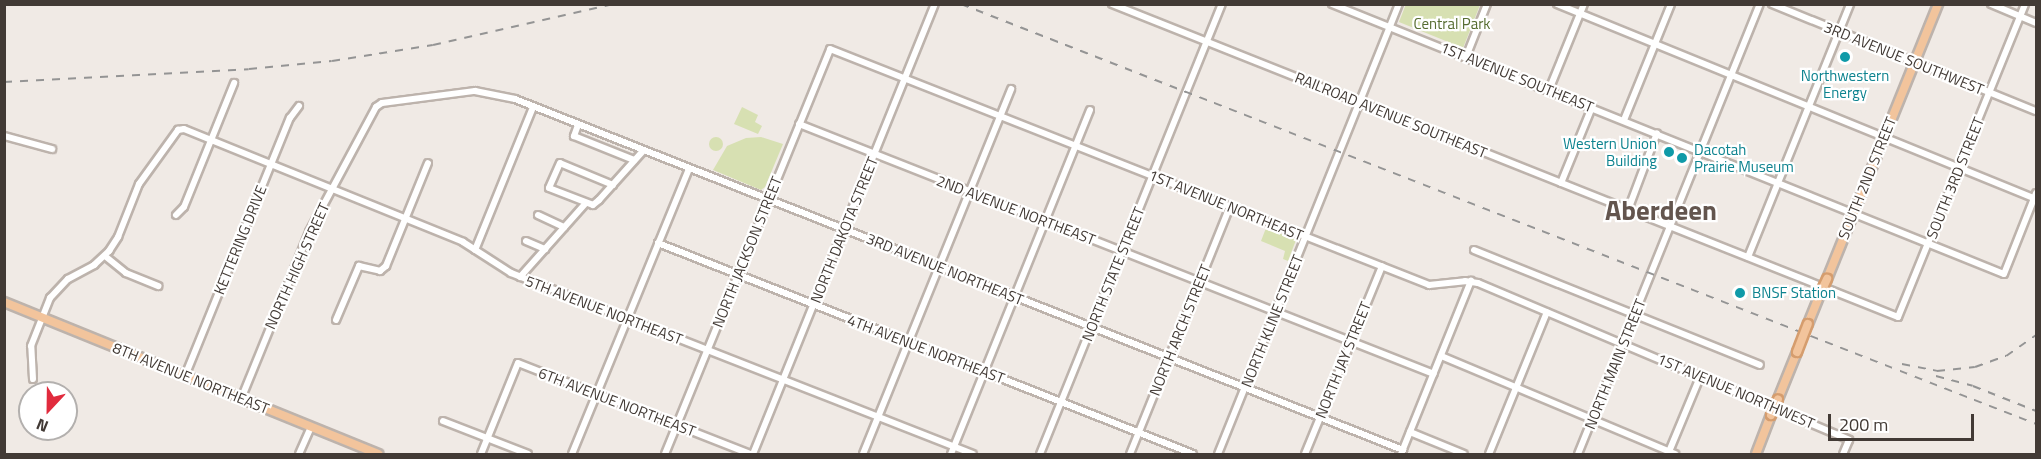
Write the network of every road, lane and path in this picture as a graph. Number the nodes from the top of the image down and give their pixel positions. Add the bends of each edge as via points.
1 (935, 4) edge
2 (1112, 4) edge
3 (1222, 4) edge
4 (1332, 4) edge
5 (1399, 4) edge
6 (1487, 4) edge
7 (1557, 4) edge
8 (1584, 4) edge
9 (1671, 4) edge
10 (1760, 4) edge
11 (1772, 4) edge
12 (1850, 4) edge
13 (1938, 4) edge
14 (1991, 4) edge
15 (2025, 4) edge
16 (1580, 14) junction
17 (2020, 17) junction
18 (2037, 23) edge
19 (1390, 27) junction
20 (1839, 32) junction
21 (1207, 42) junction
22 (1655, 44) junction
23 (830, 49) joint
24 (1466, 57) junction
25 (1914, 62) junction
26 (1731, 75) junction
27 (905, 78) junction
28 (234, 82) dead end
29 (1011, 89) dead end
30 (1549, 90) junction
31 (1990, 93) junction
32 (1360, 103) junction
33 (378, 105) joint
34 (299, 106) dead end
35 (1809, 106) junction
36 (533, 107) junction
37 (1592, 107) junction
38 (1090, 110) dead end
39 (2037, 111) edge
40 (1000, 116) junction
41 (1624, 120) junction
42 (799, 124) junction
43 (578, 125) junction
44 (1657, 133) junction
45 (4, 136) edge
46 (1884, 137) junction
47 (211, 140) junction
48 (1076, 145) junction
49 (52, 149) dead end
50 (643, 151) junction
51 (1701, 151) junction
52 (875, 154) junction
53 (634, 160) junction
54 (428, 163) dead end
55 (271, 164) junction
56 (1959, 168) junction
57 (688, 169) junction
58 (1153, 176) junction
59 (1778, 182) junction
60 (1561, 183) junction
61 (613, 185) junction
62 (332, 189) junction
63 (969, 191) junction
64 (2036, 197) edge
65 (768, 199) junction
66 (585, 204) junction
67 (1230, 206) junction
68 (1628, 210) junction
69 (1853, 213) junction
70 (176, 214) dead end
71 (538, 215) dead end
72 (406, 219) junction
73 (1045, 221) junction
74 (1671, 226) junction
75 (564, 227) junction
76 (844, 229) junction
77 (1306, 236) junction
78 (526, 241) dead end
79 (658, 243) junction
80 (1929, 243) junction
81 (545, 249) junction
82 (475, 250) junction
83 (1474, 250) dead end
84 (1122, 251) junction
85 (105, 256) junction
86 (1748, 257) junction
87 (1382, 266) junction
88 (939, 267) junction
89 (738, 275) junction
90 (520, 277) junction
91 (1200, 281) junction
92 (1471, 281) junction
93 (158, 286) dead end
94 (1015, 297) junction
95 (4, 302) edge
96 (813, 305) junction
97 (1275, 311) junction
98 (1547, 312) junction
99 (1635, 314) junction
100 (41, 317) junction
101 (1898, 317) joint
102 (628, 319) junction
103 (336, 321) dead end
104 (1092, 327) junction
105 (909, 342) junction
106 (1351, 342) junction
107 (1623, 344) junction
108 (707, 350) junction
109 (1441, 356) junction
110 (1170, 357) junction
111 (1760, 365) dead end
112 (984, 372) junction
113 (1434, 374) junction
114 (185, 376) junction
115 (1700, 377) junction
116 (33, 379) dead end
117 (783, 380) junction
118 (1245, 387) junction
119 (1516, 388) junction
120 (596, 395) junction
121 (241, 399) junction
122 (1061, 402) junction
123 (878, 417) junction
124 (1320, 417) junction
125 (1592, 420) junction
126 (443, 421) dead end
127 (676, 425) junction
128 (311, 427) junction
129 (1410, 432) junction
130 (1138, 433) junction
131 (487, 439) junction
132 (954, 447) junction
133 (1402, 452) edge
134 (299, 454) edge
135 (378, 454) edge
136 (481, 454) edge
137 (528, 454) edge
138 (572, 454) edge
139 (664, 454) edge
140 (751, 454) edge
141 (863, 454) edge
142 (951, 454) edge
143 (973, 454) edge
144 (1040, 454) edge
145 (1130, 454) edge
146 (1193, 454) edge
147 (1218, 454) edge
148 (1305, 454) edge
149 (1464, 454) edge
150 (1489, 454) edge
151 (1578, 454) edge
152 (1671, 454) edge
153 (1756, 454) edge
154 (1843, 454) edge

1 - 27 street, NORTH DAKOTA STREET
2 - 21 street, RAILROAD AVENUE SOUTHEAST
3 - 21 street, NORTH STATE STREET
4 - 19 street, 1ST AVENUE SOUTHEAST
5 - 19 street, NORTH KLINE STREET
6 - 24 street
7 - 16 street
8 - 16 street
9 - 22 street
10 - 26 street, NORTH MAIN STREET
11 - 20 street, 3RD AVENUE SOUTHWEST
12 - 20 street
13 - 25 main road, SOUTH 2ND STREET
14 - 17 street
15 - 17 street, SOUTH 3RD STREET
16 - 22 street
16 - 30 street
17 - 18 street
17 - 31 street, SOUTH 3RD STREET
19 - 24 street, 1ST AVENUE SOUTHEAST
19 - 32 street, NORTH KLINE STREET
20 - 25 street, 3RD AVENUE SOUTHWEST
20 - 35 street
21 - 32 street, RAILROAD AVENUE SOUTHEAST
21 - 58 street, NORTH STATE STREET
22 - 26 street
22 - 41 street
23 - 27 street, 1ST AVENUE NORTHEAST
23 - 42 street, NORTH JACKSON STREET
24 - 30 street, 1ST AVENUE SOUTHEAST
25 - 31 street, 3RD AVENUE SOUTHWEST
25 - 46 main road, SOUTH 2ND STREET
26 - 35 street
26 - 51 street, NORTH MAIN STREET
27 - 40 street, 1ST AVENUE NORTHEAST
27 - 52 street, NORTH DAKOTA STREET
28 - 47 street
29 - 40 street
30 - 37 street, 1ST AVENUE SOUTHEAST
31 - 39 street, 3RD AVENUE SOUTHWEST
31 - 56 street, SOUTH 3RD STREET
32 - 60 street, RAILROAD AVENUE SOUTHEAST
32 - 77 street, NORTH KLINE STREET
33 - 36 street, 3RD AVENUE NORTHEAST via 475,91
33 - 62 street, NORTH HIGH STREET
34 - 55 street, KETTERING DRIVE
35 - 46 street
35 - 59 street
36 - 43 street, 3RD AVENUE NORTHEAST
36 - 82 street
37 - 41 street, 1ST AVENUE SOUTHEAST
37 - 60 street
38 - 48 street
40 - 48 street, 1ST AVENUE NORTHEAST
40 - 63 street
41 - 44 street, 1ST AVENUE SOUTHEAST
42 - 52 street, 2ND AVENUE NORTHEAST
42 - 65 street, NORTH JACKSON STREET
43 - 50 street, 3RD AVENUE NORTHEAST
43 - 53 street via 574,136
44 - 51 street, 1ST AVENUE SOUTHEAST
44 - 68 street
45 - 49 street
46 - 56 street
46 - 69 main road, SOUTH 2ND STREET
47 - 55 street, 5TH AVENUE NORTHEAST
47 - 70 street via 184,207
47 - 85 street, 5TH AVENUE NORTHEAST via 178,130 139,184 121,232
48 - 58 street, 1ST AVENUE NORTHEAST
48 - 73 street
50 - 53 street
50 - 57 street, 3RD AVENUE NORTHEAST
51 - 59 street, 1ST AVENUE SOUTHEAST
51 - 74 street, NORTH MAIN STREET
52 - 63 street, 2ND AVENUE NORTHEAST
52 - 76 street, NORTH DAKOTA STREET
53 - 61 street
54 - 72 street
55 - 62 street, 5TH AVENUE NORTHEAST
55 - 114 street, KETTERING DRIVE
56 - 64 street
56 - 80 street, SOUTH 3RD STREET
57 - 65 street, 3RD AVENUE NORTHEAST
57 - 79 street
58 - 67 street, 1ST AVENUE NORTHEAST
58 - 84 street, NORTH STATE STREET
59 - 69 street, 1ST AVENUE SOUTHEAST
59 - 86 street
60 - 68 street, RAILROAD AVENUE SOUTHEAST
61 - 66 street via 593,205
61 - 66 street via 560,163 549,188
62 - 72 street, 5TH AVENUE NORTHEAST
62 - 121 street, NORTH HIGH STREET via 309,232
63 - 73 street, 2ND AVENUE NORTHEAST
63 - 88 street
64 - 80 street, 1ST AVENUE SOUTHEAST via 2004,274
65 - 76 street, 3RD AVENUE NORTHEAST
65 - 89 street, NORTH JACKSON STREET
66 - 75 street
67 - 77 street, 1ST AVENUE NORTHEAST
67 - 91 street, NORTH ARCH STREET
68 - 74 street, RAILROAD AVENUE SOUTHEAST
69 - 80 street, 1ST AVENUE SOUTHEAST
69 - 153 main road, SOUTH 2ND STREET, bridge
71 - 75 street
72 - 82 street, 5TH AVENUE NORTHEAST
72 - 103 street via 384,269 361,265 357,270
73 - 84 street, 2ND AVENUE NORTHEAST
73 - 94 street
74 - 86 street, RAILROAD AVENUE SOUTHEAST
74 - 99 street, NORTH MAIN STREET
75 - 81 street
76 - 88 street, 3RD AVENUE NORTHEAST
76 - 96 street, NORTH DAKOTA STREET
77 - 87 street, 1ST AVENUE NORTHEAST
77 - 97 street, NORTH KLINE STREET
78 - 81 street
79 - 89 street, 4TH AVENUE NORTHEAST
79 - 102 street
80 - 101 street, SOUTH 3RD STREET
81 - 90 street
82 - 90 street, 5TH AVENUE NORTHEAST
83 - 99 street
84 - 91 street, 2ND AVENUE NORTHEAST
84 - 104 street, NORTH STATE STREET
85 - 93 street via 126,273
85 - 100 street via 59,286
86 - 101 street, RAILROAD AVENUE SOUTHEAST
87 - 92 street, 1ST AVENUE NORTHEAST via 1434,286
87 - 106 street, NORTH JAY STREET
88 - 94 street, 3RD AVENUE NORTHEAST
88 - 105 street
89 - 96 street, 4TH AVENUE NORTHEAST
89 - 108 street, NORTH JACKSON STREET
90 - 102 street, 5TH AVENUE NORTHEAST
91 - 97 street, 2ND AVENUE NORTHEAST
91 - 110 street, NORTH ARCH STREET
92 - 98 street, 1ST AVENUE NORTHEAST
92 - 109 street
94 - 104 street, 3RD AVENUE NORTHEAST
94 - 112 street
95 - 100 main road, 8TH AVENUE NORTHEAST
96 - 105 street, 4TH AVENUE NORTHEAST
96 - 117 street, NORTH DAKOTA STREET
97 - 106 street, 2ND AVENUE NORTHEAST
97 - 118 street, NORTH KLINE STREET
98 - 107 street, 1ST AVENUE NORTHEAST
98 - 119 street
99 - 107 street, NORTH MAIN STREET
99 - 111 street
100 - 114 main road, 8TH AVENUE NORTHEAST
100 - 116 street via 31,346
102 - 108 street, 5TH AVENUE NORTHEAST
102 - 120 street
104 - 110 street, 3RD AVENUE NORTHEAST
104 - 122 street, NORTH STATE STREET
105 - 112 street, 4TH AVENUE NORTHEAST
105 - 123 street
106 - 113 street, 2ND AVENUE NORTHEAST
106 - 124 street, NORTH JAY STREET
107 - 115 street, 1ST AVENUE NORTHWEST
107 - 125 street, NORTH MAIN STREET
108 - 117 street, 5TH AVENUE NORTHEAST
108 - 127 street, NORTH JACKSON STREET
109 - 113 street
109 - 119 street
110 - 118 street, 3RD AVENUE NORTHEAST
110 - 130 street, NORTH ARCH STREET
112 - 122 street, 4TH AVENUE NORTHEAST
112 - 132 street
113 - 129 street
114 - 121 main road, 8TH AVENUE NORTHEAST
115 - 152 street
115 - 154 street, 1ST AVENUE NORTHWEST via 1849,440
117 - 123 street, 5TH AVENUE NORTHEAST
117 - 140 street, NORTH DAKOTA STREET
118 - 124 street, 3RD AVENUE NORTHEAST
118 - 147 street, NORTH KLINE STREET
119 - 125 street
119 - 150 street
120 - 127 street, 6TH AVENUE NORTHEAST
120 - 131 street, 6TH AVENUE NORTHEAST via 518,363
120 - 138 street
121 - 128 main road, 8TH AVENUE NORTHEAST
122 - 130 street, 4TH AVENUE NORTHEAST
122 - 144 street, NORTH STATE STREET
123 - 132 street, 5TH AVENUE NORTHEAST
123 - 141 street
124 - 133 street, 3RD AVENUE NORTHEAST
124 - 148 street, NORTH JAY STREET
125 - 151 street, NORTH MAIN STREET
125 - 152 street
126 - 131 street
127 - 139 street, NORTH JACKSON STREET
127 - 140 street, 6TH AVENUE NORTHEAST
128 - 134 street
128 - 135 main road, 8TH AVENUE NORTHEAST
129 - 133 street
129 - 149 street
130 - 145 street, NORTH ARCH STREET
130 - 146 street, 4TH AVENUE NORTHEAST
131 - 136 street
131 - 137 street
132 - 142 street
132 - 143 street, 5TH AVENUE NORTHEAST

